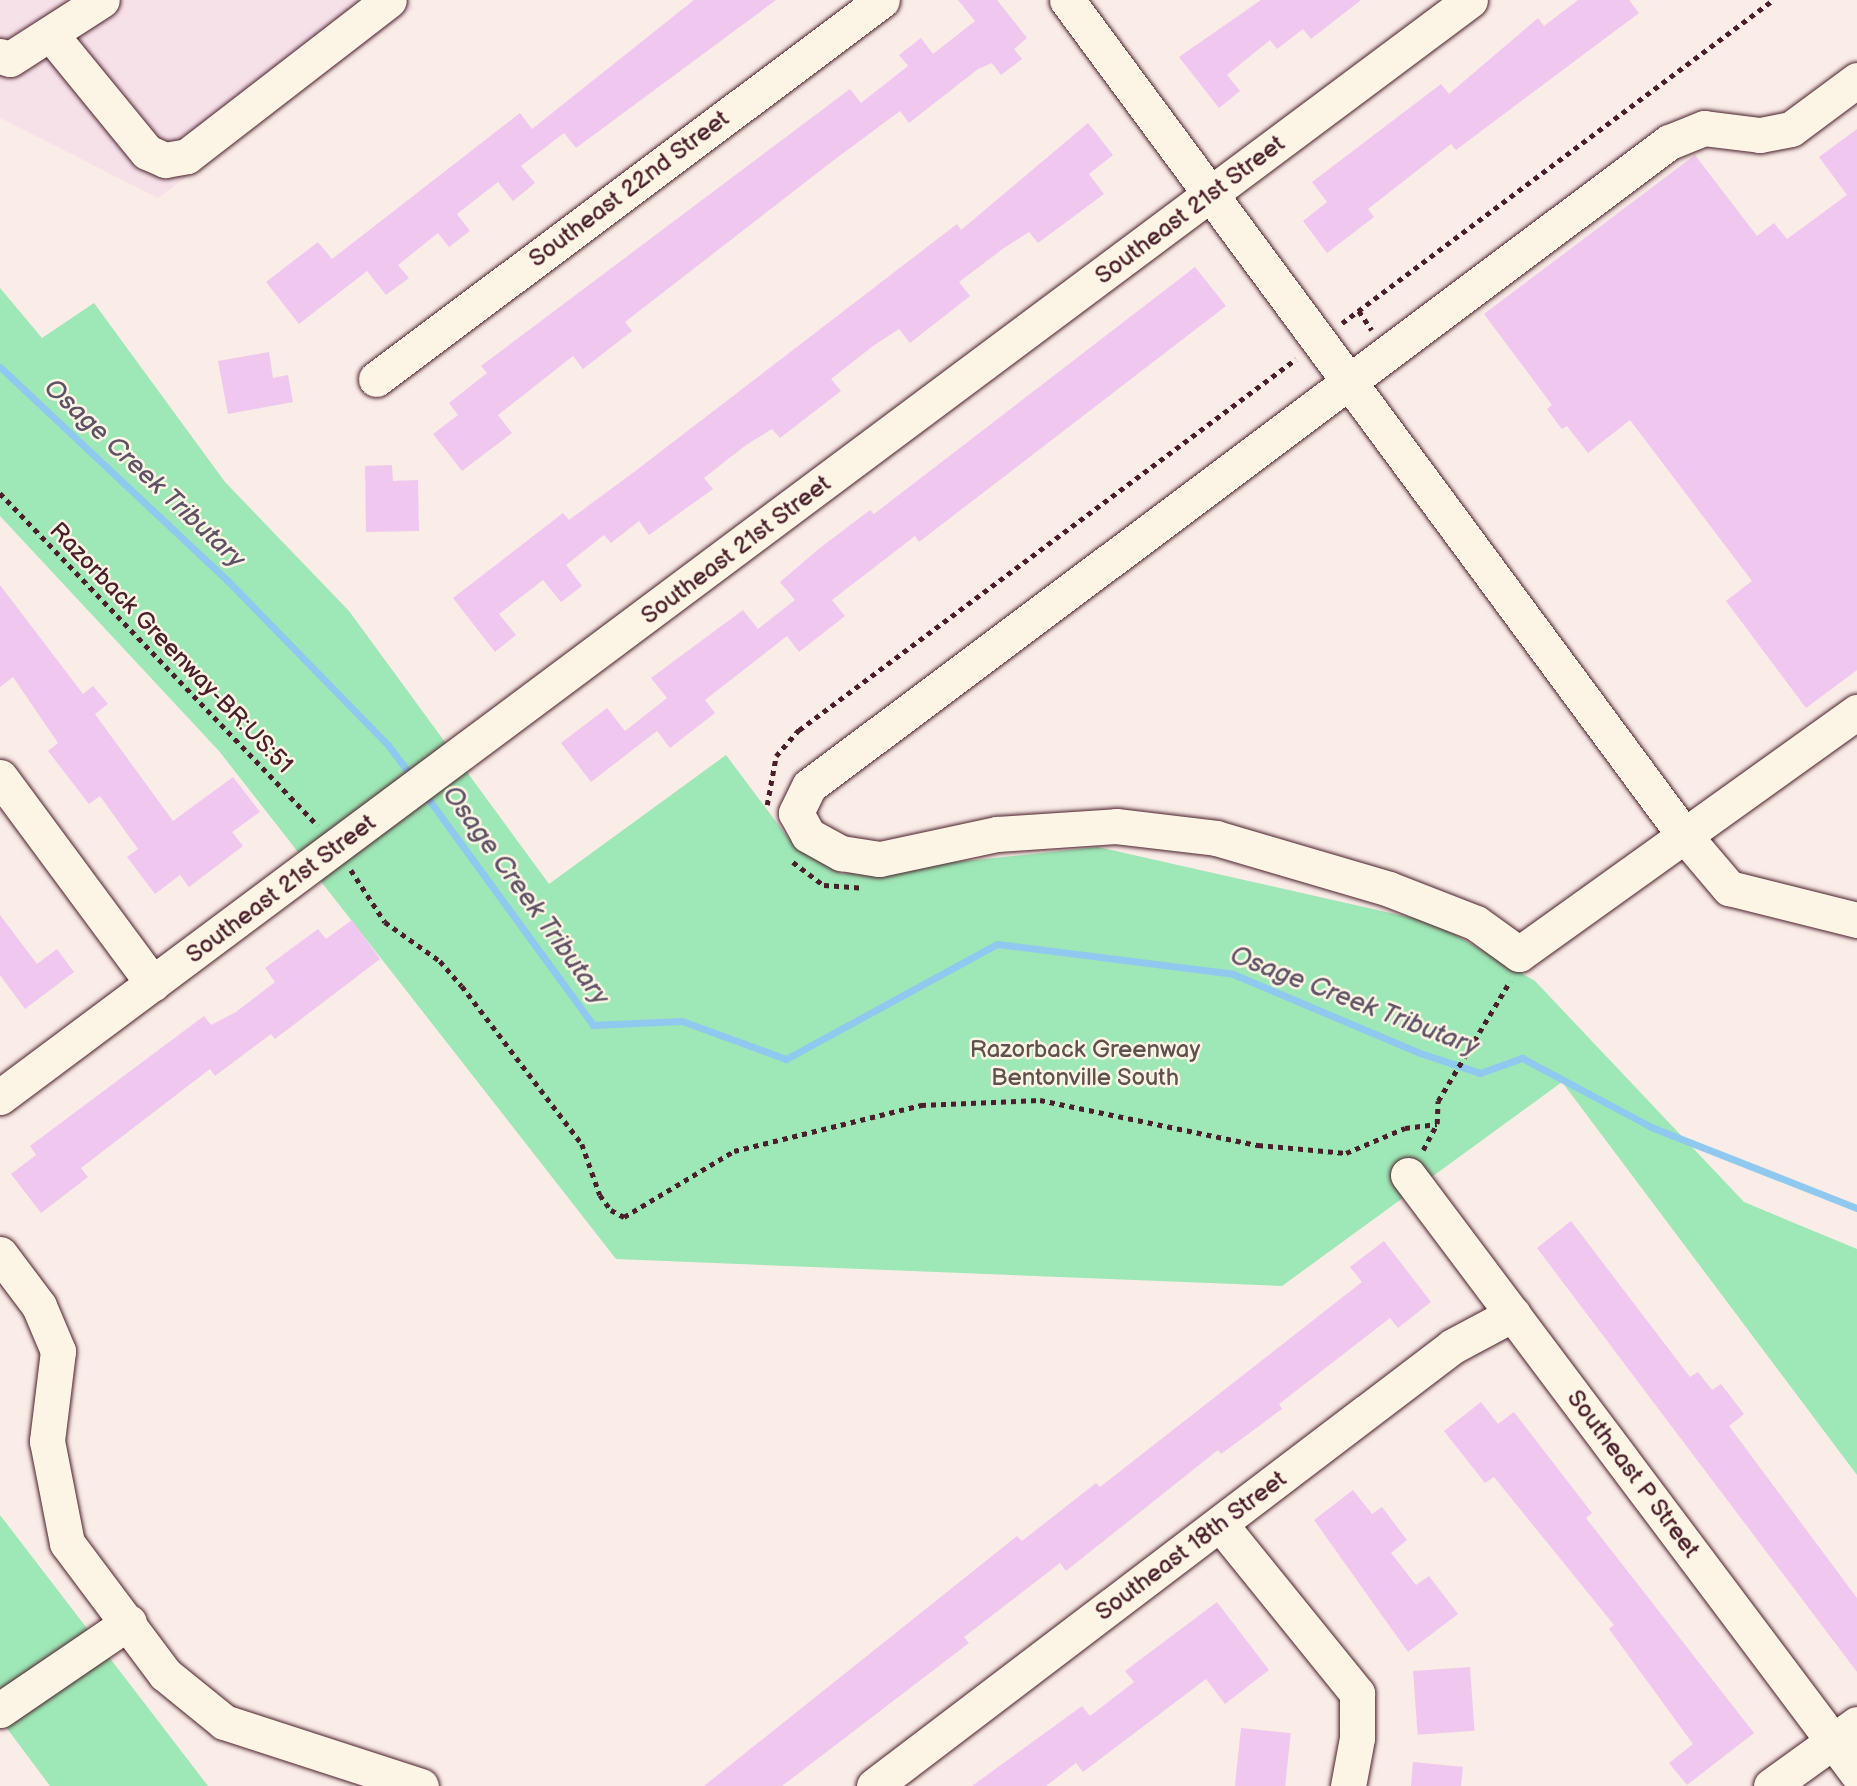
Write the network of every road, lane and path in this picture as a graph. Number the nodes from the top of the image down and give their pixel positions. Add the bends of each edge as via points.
1 (102, 0) edge
2 (389, 0) edge
3 (882, 0) edge
4 (1067, 0) edge
5 (1470, 0) edge
6 (1773, 0) edge
7 (52, 36) junction
8 (0, 56) edge
9 (1857, 80) edge
10 (1211, 194) junction
11 (1359, 311) junction
12 (1333, 329) dead end
13 (1378, 339) dead end
14 (1303, 354) dead end
15 (376, 379) dead end
16 (1350, 384) junction
17 (0, 493) edge
18 (1857, 712) edge
19 (0, 777) edge
20 (768, 815) dead end
21 (318, 826) dead end
22 (1684, 835) junction
23 (786, 853) dead end
24 (347, 864) dead end
25 (873, 886) dead end
26 (1857, 920) edge
27 (1499, 978) dead end
28 (153, 984) junction
29 (0, 1097) edge
30 (1408, 1175) dead end
31 (0, 1254) edge
32 (1513, 1314) junction
33 (1220, 1524) junction
34 (129, 1622) junction
35 (0, 1710) edge
36 (1845, 1733) edge
37 (1857, 1773) edge
38 (421, 1786) edge
39 (874, 1786) edge
40 (1348, 1786) edge
41 (1771, 1786) edge

1 - 7 street
2 - 7 street via 187,156 165,160 147,152
3 - 15 street, Southeast 22nd Street
4 - 10 street
5 - 10 street, Southeast 21st Street
6 - 11 path
7 - 8 street via 10,60
9 - 16 street via 1791,129 1760,135 1704,128 1669,142
10 - 16 street
10 - 28 street, Southeast 21st Street
11 - 12 path
11 - 13 path
14 - 20 path via 799,730 776,756 765,792
16 - 22 street
16 - 22 street via 809,786 796,813 808,835 841,853 880,859 997,834 1116,827 1216,838 1388,889 1476,923 1519,954
17 - 21 path, Razorback Greenway-BR:US:51
18 - 22 street
19 - 28 street
22 - 26 street via 1729,888
23 - 25 path via 824,886 846,890
24 - 27 path via 385,922 440,961 462,986 582,1144 600,1195 624,1217 734,1151 921,1105 1040,1100 1258,1145 1346,1153 1405,1128 1437,1124 1438,1101 1508,986
28 - 29 street, Southeast 21st Street
30 - 32 street, Southeast P Street
31 - 34 street via 40,1306 58,1351 47,1441 67,1543
32 - 33 street, Southeast 18th Street via 1453,1346
32 - 36 street, Southeast P Street
33 - 39 street, Southeast 18th Street
33 - 40 street via 1357,1693 1357,1738
34 - 35 street
34 - 38 street via 165,1674 224,1722
36 - 37 street, Southeast P Street
36 - 41 street

